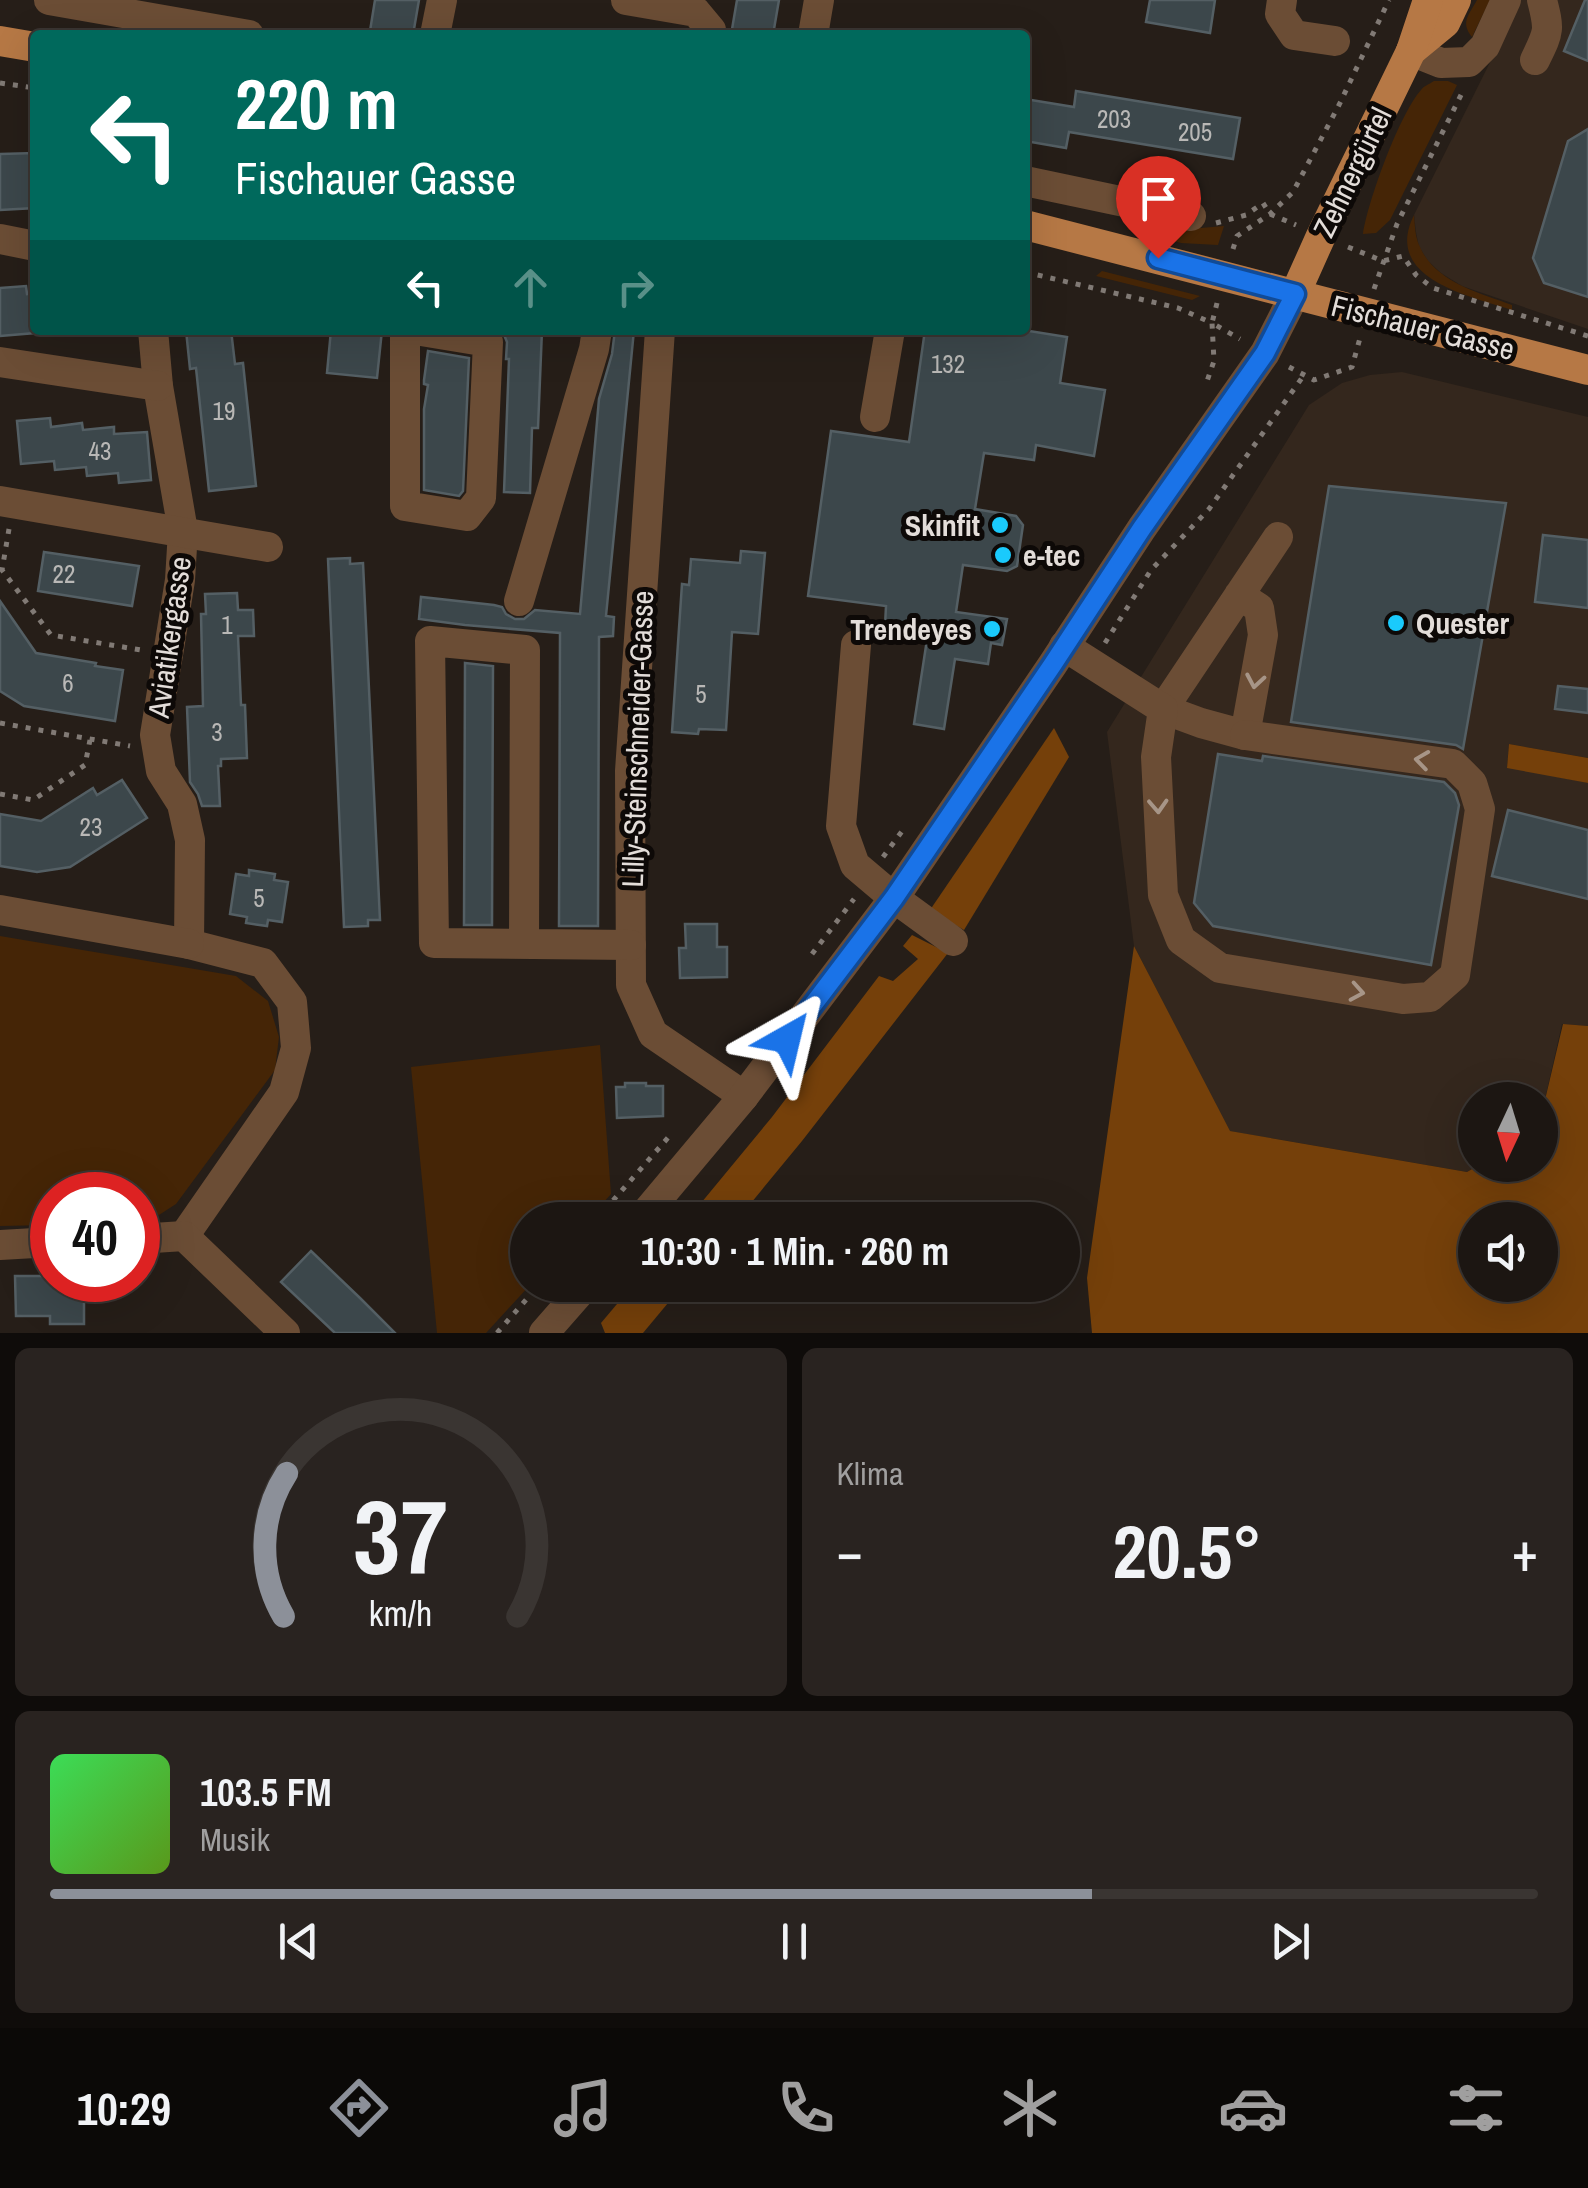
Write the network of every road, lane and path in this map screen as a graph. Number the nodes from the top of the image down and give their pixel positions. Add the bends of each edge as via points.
1 (48, 0) edge
2 (442, 0) edge
3 (626, 0) edge
4 (819, 0) edge
5 (1282, 0) edge
6 (1428, 0) edge
7 (1456, 0) edge
8 (1542, 0) edge
9 (87, 3) edge
10 (125, 6) edge
11 (1502, 8) edge
12 (228, 30) edge
13 (436, 30) edge
14 (711, 30) edge
15 (813, 30) edge
16 (1335, 40) dead end
17 (0, 41) edge
18 (30, 46) edge
19 (1411, 51) junction
20 (1477, 54) junction
21 (1535, 60) junction
22 (0, 83) edge
23 (30, 87) edge
24 (1030, 182) edge
25 (1191, 216) joint
26 (1030, 227) edge
27 (1321, 236) junction
28 (0, 240) edge
29 (30, 245) edge
30 (1383, 261) junction
31 (1030, 273) edge
32 (1295, 294) junction
33 (1367, 312) junction
34 (153, 335) edge
35 (405, 335) edge
36 (445, 335) edge
37 (596, 335) edge
38 (660, 335) edge
39 (889, 335) edge
40 (1588, 336) edge
41 (0, 362) edge
42 (1588, 370) edge
43 (158, 386) junction
44 (1205, 387) dead end
45 (875, 417) dead end
46 (7, 502) edge
47 (183, 531) junction
48 (1278, 537) dead end
49 (268, 546) dead end
50 (1239, 595) junction
51 (519, 601) dead end
52 (856, 645) dead end
53 (1064, 646) junction
54 (168, 655) junction
55 (1162, 709) junction
56 (0, 723) edge
57 (1245, 735) junction
58 (90, 739) junction
59 (158, 752) junction
60 (0, 794) edge
61 (912, 817) dead end
62 (869, 878) junction
63 (894, 898) junction
64 (0, 910) edge
65 (953, 940) dead end
66 (190, 944) junction
67 (524, 944) junction
68 (631, 946) junction
69 (811, 956) dead end
70 (744, 1096) junction
71 (682, 1122) dead end
72 (612, 1202) edge
73 (655, 1202) edge
74 (184, 1236) junction
75 (160, 1237) edge
76 (30, 1243) edge
77 (0, 1244) edge
78 (524, 1302) edge
79 (571, 1302) edge
80 (285, 1333) edge
81 (497, 1333) edge
82 (544, 1333) edge

1 - 9 street
2 - 13 street
3 - 14 street via 696,12
4 - 15 street
5 - 16 street via 1280,14 1294,35
6 - 19 main road, Zehnergürtel
7 - 19 main road, Zehnergürtel via 1444,22
8 - 21 street via 1548,35
9 - 10 street
10 - 12 street
11 - 20 street
11 - 21 street
17 - 18 main road
19 - 20 street via 1441,63
19 - 27 main road, Zehnergürtel
20 - 21 street
20 - 30 path
22 - 23 path
24 - 25 street
25 - 27 path via 1200,224 1223,222 1263,203 1270,214
26 - 32 main road, Fischauer Gasse
27 - 30 path
27 - 32 main road, Zehnergürtel
28 - 29 street
30 - 33 path
30 - 40 path via 1404,256 1433,288
31 - 44 path via 1178,308 1212,323 1214,360
32 - 33 main road, Fischauer Gasse
32 - 53 street via 1265,353
33 - 42 main road, Fischauer Gasse
34 - 43 street, Aviatikergasse
35 - 36 street via 405,506 467,516 481,498 488,342
37 - 51 street
38 - 68 street, Lilly-Steinschneider-Gasse via 630,771
39 - 45 street
41 - 43 street
43 - 47 street, Aviatikergasse
46 - 47 street
46 - 54 path via 2,570 51,635
47 - 49 street
47 - 54 street, Aviatikergasse
48 - 50 street
50 - 55 street
50 -> 57 street via 1259,608 1263,635
52 - 62 street via 841,826 855,865
53 - 55 street
53 - 63 street
54 - 59 street, Aviatikergasse
55 - 57 street
55 -> 57 street via 1156,757 1163,895 1181,940 1220,968 1403,1000 1430,997 1455,975 1480,809 1472,783 1453,764
56 - 58 path
58 - 59 path
58 - 60 path via 86,765 33,800
59 - 66 street, Aviatikergasse via 190,840
61 - 62 path
62 - 63 street
62 - 69 path
63 - 65 street
63 - 70 street
64 - 66 street
66 - 74 street via 263,963 292,1002 296,1048 284,1092
67 - 67 street via 525,650 430,641 434,943
67 - 68 street
68 - 70 street, Lilly-Steinschneider-Gasse via 631,984 654,1034
70 - 73 street
71 - 72 path
74 - 75 street
74 - 80 street
76 - 77 street
78 - 81 path
79 - 82 street

